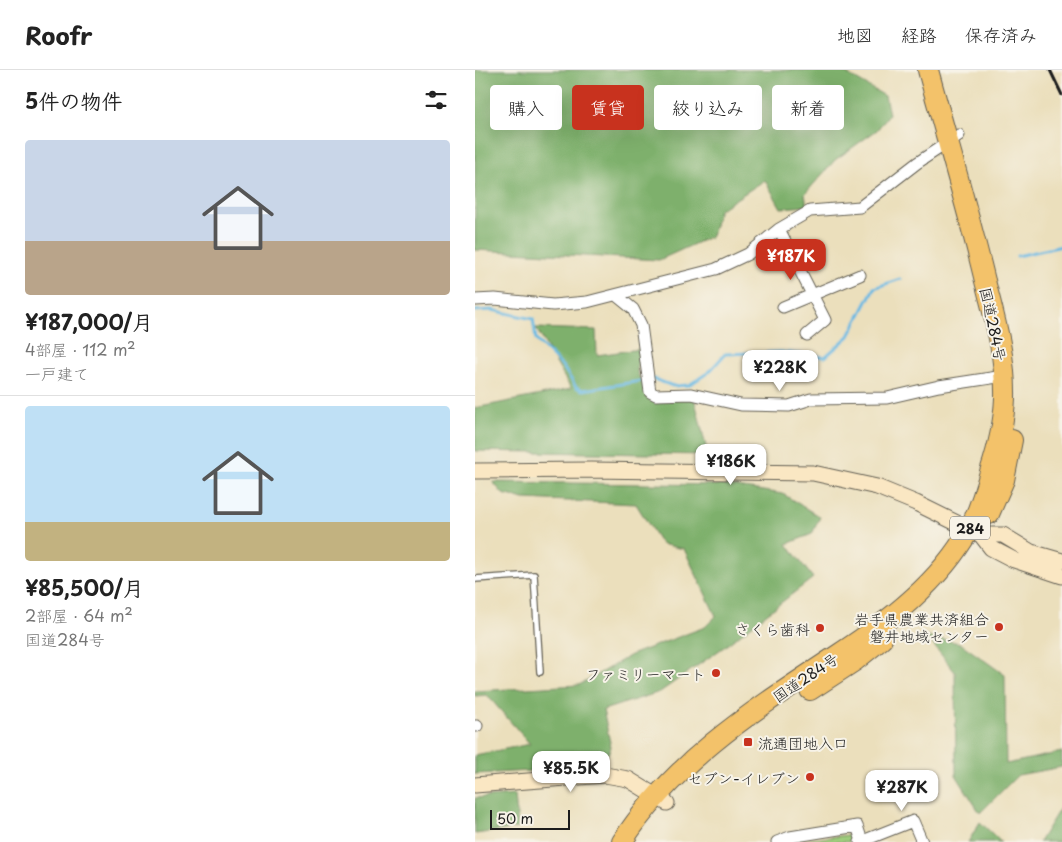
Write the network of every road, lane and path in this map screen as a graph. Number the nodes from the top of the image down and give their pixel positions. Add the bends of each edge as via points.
1 (928, 70) edge
2 (941, 70) edge
3 (953, 139) junction
4 (779, 229) junction
5 (860, 275) dead end
6 (812, 294) junction
7 (617, 296) junction
8 (475, 300) edge
9 (783, 308) dead end
10 (807, 335) dead end
11 (1004, 376) junction
12 (475, 471) edge
13 (975, 532) junction
14 (1062, 561) edge
15 (1062, 576) edge
16 (475, 579) edge
17 (540, 672) dead end
18 (475, 785) edge
19 (661, 799) junction
20 (622, 842) edge
21 (635, 842) edge
22 (777, 842) edge
23 (861, 842) edge
24 (922, 842) edge

1 - 3 highway, 国道284号 / 284
2 - 3 highway, 国道284号 / 284
3 - 4 street via 917,162 860,207 810,211
3 - 11 highway, 国道284号 / 284 via 999,335
3 - 13 highway, 国道284号 / 284 via 1005,314 1014,356 1017,395 1014,434 1004,480
4 - 6 street
4 - 7 street via 748,254 716,269
5 - 6 street
6 - 9 street
6 - 10 street via 825,320
7 - 8 street via 553,305
7 - 11 street via 633,309 641,325 651,392 656,396 691,394 741,405 789,406 811,400 887,398
11 - 13 highway, 国道284号 / 284 via 1005,398 999,443
12 - 13 street via 813,473 877,487
13 - 14 street via 1003,535 1031,552
13 - 15 street via 991,548 1014,560
13 - 19 highway, 国道284号 / 284 via 916,595 860,640 753,711 695,757
16 - 17 lane via 534,574
18 - 19 street via 605,775 628,779
19 - 20 highway, 国道284号 / 284
19 - 21 highway, 国道284号 / 284
22 - 23 street via 857,826
23 - 24 street via 913,821

